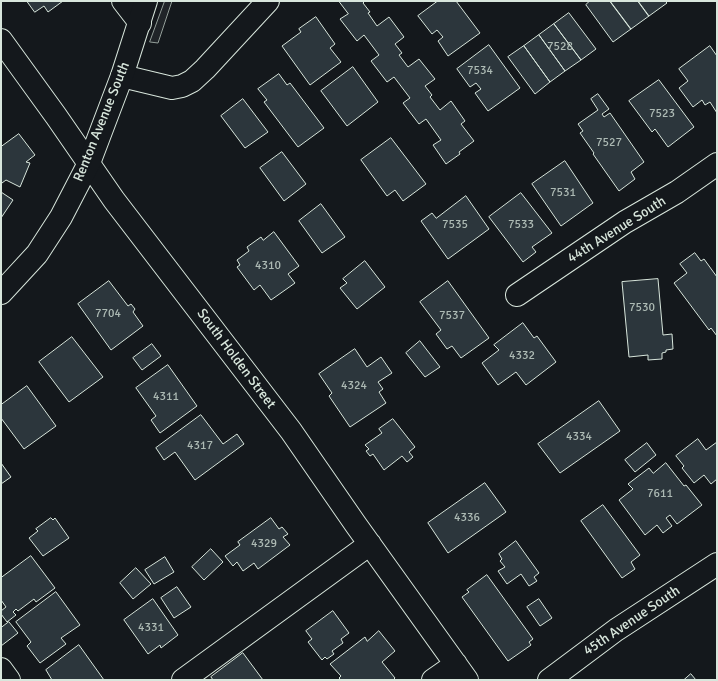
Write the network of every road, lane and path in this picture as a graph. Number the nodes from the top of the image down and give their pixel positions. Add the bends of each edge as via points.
1 (123, 1) edge
2 (146, 1) edge
3 (268, 1) edge
4 (140, 23) junction
5 (1, 40) edge
6 (122, 76) junction
7 (89, 163) junction
8 (717, 164) edge
9 (1, 293) edge
10 (517, 295) dead end
11 (370, 544) junction
12 (717, 564) edge
13 (1, 669) edge
14 (461, 672) edge
15 (9, 680) edge
16 (183, 680) edge
17 (433, 680) edge
18 (549, 680) edge

1 - 4 street
2 - 4 street, Renton Avenue South
3 - 6 street via 192,81 172,88
4 - 6 street, Renton Avenue South
5 - 7 street, South Holden Street
6 - 7 street, Renton Avenue South
7 - 9 street, Renton Avenue South via 61,217 37,254
7 - 11 street, South Holden Street via 114,200 291,431
8 - 10 street, 44th Avenue South
11 - 14 street, South Holden Street
11 - 16 street
12 - 18 street, 45th Avenue South via 616,630
13 - 15 street
14 - 17 street

